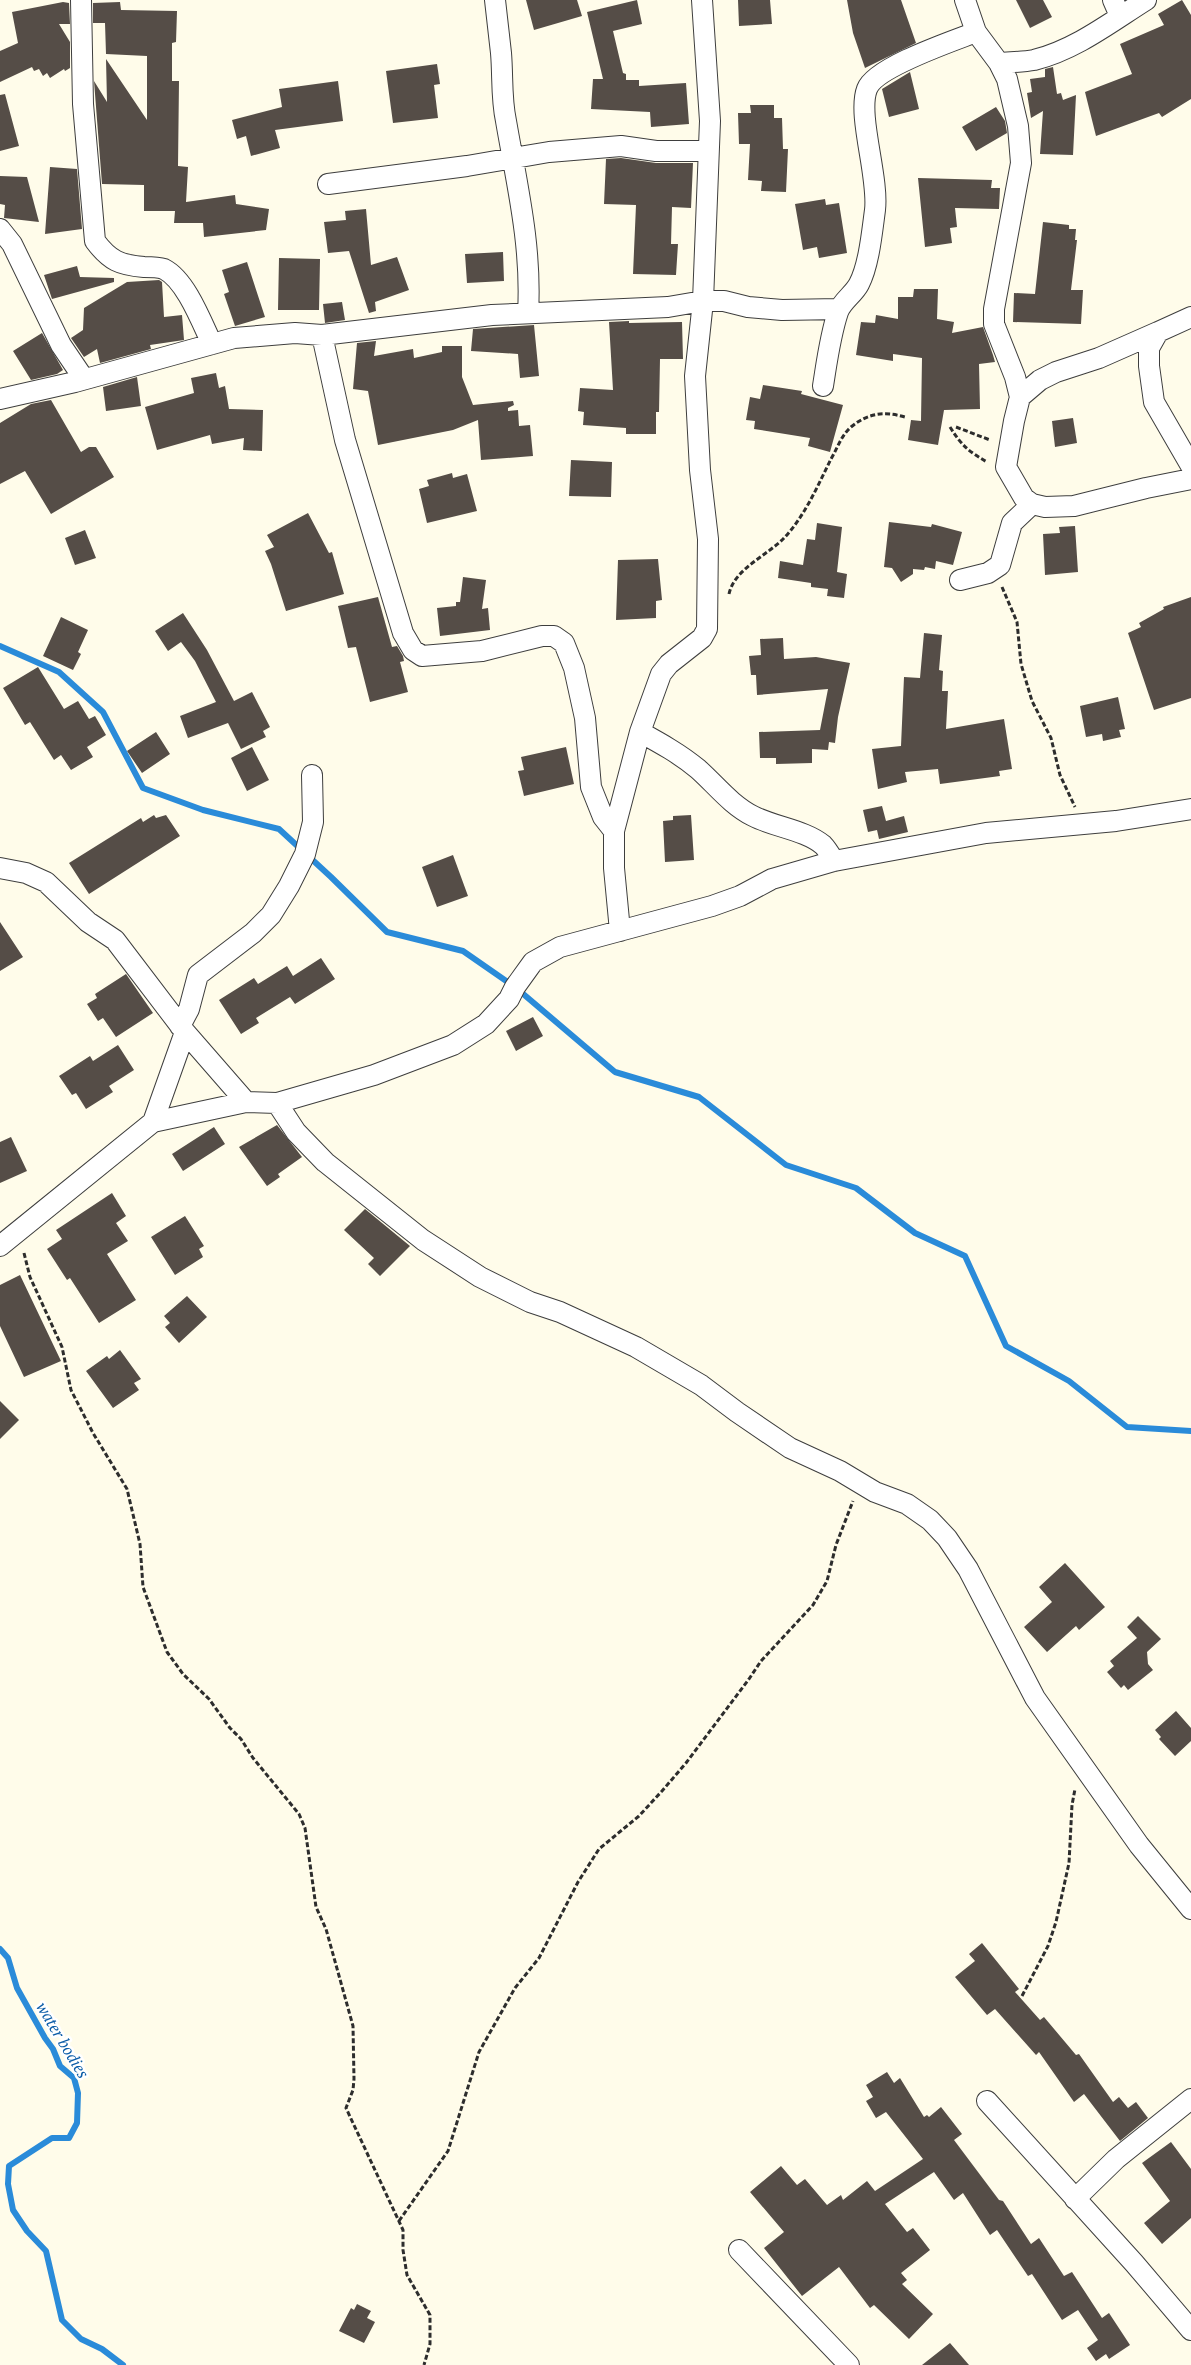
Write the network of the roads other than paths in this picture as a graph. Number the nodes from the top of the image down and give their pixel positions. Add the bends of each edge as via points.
1 (81, 0) edge
2 (495, 0) edge
3 (702, 0) edge
4 (965, 0) edge
5 (1146, 0) edge
6 (1117, 8) edge
7 (976, 32) junction
8 (999, 63) junction
9 (707, 151) junction
10 (514, 157) junction
11 (328, 184) dead end
12 (0, 229) edge
13 (703, 301) junction
14 (839, 309) junction
15 (528, 312) junction
16 (1191, 317) edge
17 (1158, 332) junction
18 (322, 335) junction
19 (212, 344) junction
20 (84, 379) junction
21 (823, 386) dead end
22 (1020, 397) junction
23 (0, 399) edge
24 (1191, 466) edge
25 (1191, 479) edge
26 (1032, 504) junction
27 (960, 580) dead end
28 (640, 732) junction
29 (312, 775) dead end
30 (1191, 809) edge
31 (614, 831) junction
32 (834, 860) junction
33 (0, 868) edge
34 (620, 931) junction
35 (183, 1029) junction
36 (246, 1102) junction
37 (277, 1103) junction
38 (153, 1122) junction
39 (0, 1246) edge
40 (1191, 1909) edge
41 (1191, 2099) edge
42 (987, 2102) dead end
43 (1075, 2198) junction
44 (739, 2250) dead end
45 (1191, 2330) edge
46 (849, 2365) edge

1 - 19 street via 83,104 95,241 104,254 119,263 162,268 171,274 199,315
2 - 10 street via 501,89
3 - 9 street via 710,121
4 - 7 street
5 - 6 street
6 - 8 street via 1092,34 1057,53 1033,60
7 - 8 street
7 - 14 street via 896,65 875,77 867,89 864,106 873,166 875,208 869,252 859,284
8 - 22 street via 1007,79 1018,126 1021,163 997,288 994,324
9 - 10 street via 656,151 621,146
9 - 13 street
10 - 11 street
10 - 15 street via 530,282
12 - 20 street via 32,281 61,345
13 - 14 street via 782,310
13 - 15 street via 668,307
13 - 28 street via 695,376 708,539 707,629 702,638 661,674
14 - 21 street
15 - 18 street
16 - 17 street
17 - 22 street via 1099,358 1056,372 1040,380
17 - 24 street via 1149,348 1154,402
18 - 19 street via 234,338
18 - 31 street via 345,440 402,633 413,650 422,656 482,652 542,636 554,636 564,643 574,668 585,718 591,787 603,817
19 - 20 street
20 - 23 street
22 - 26 street via 1006,467 1024,498
25 - 26 street via 1074,506
26 - 27 street via 1012,523 1000,565
28 - 31 street
28 - 32 street via 678,754 751,815 807,836 824,846
29 - 35 street via 313,822 305,854 289,886 271,914 253,933 198,975
30 - 32 street via 986,834
31 - 34 street
32 - 34 street via 772,879 712,906
33 - 35 street via 26,873 46,882 88,922 115,940
34 - 37 street via 560,947 533,962 486,1024 453,1045 374,1076
35 - 36 street
35 - 38 street
36 - 37 street
36 - 38 street
37 - 40 street via 296,1132 325,1162 447,1256 530,1302 560,1312 636,1347 701,1385 790,1448 840,1471 875,1492 907,1504 930,1520 947,1538 986,1602 1035,1698 1139,1845
38 - 39 street
41 - 43 street via 1116,2159
42 - 43 street
43 - 45 street
44 - 46 street

